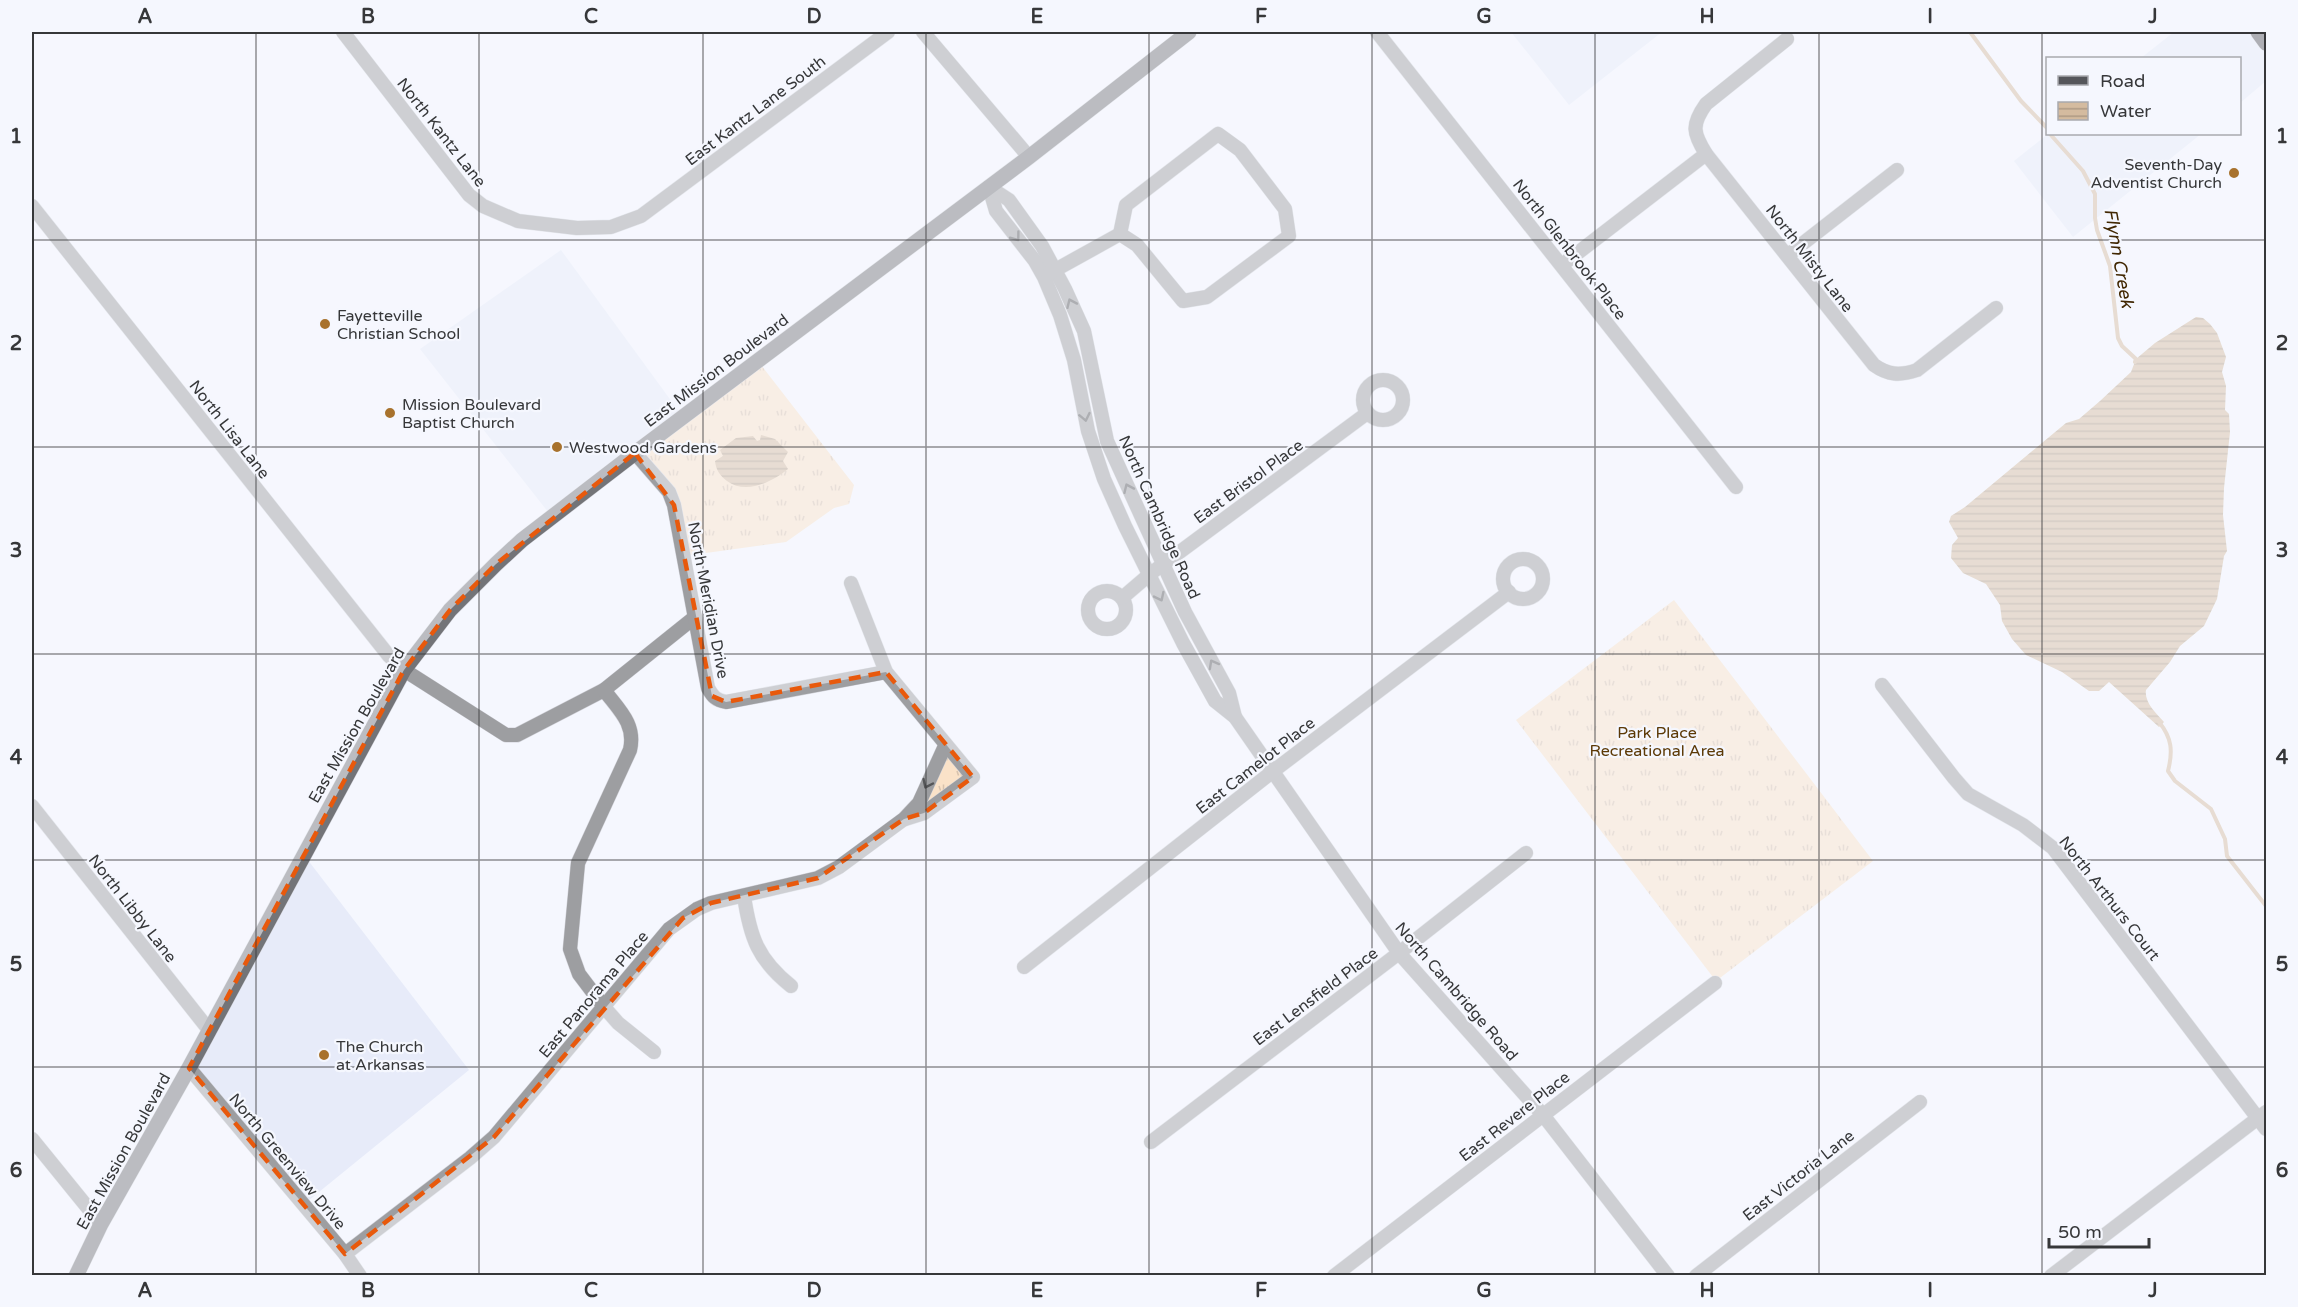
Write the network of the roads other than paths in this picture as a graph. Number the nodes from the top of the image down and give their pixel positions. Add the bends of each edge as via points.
1 (343, 32) edge
2 (888, 32) edge
3 (922, 32) edge
4 (1189, 32) edge
5 (1377, 32) edge
6 (2258, 32) edge
7 (1787, 39) dead end
8 (2266, 43) edge
9 (1706, 154) junction
10 (1029, 157) junction
11 (1897, 170) dead end
12 (989, 187) junction
13 (32, 206) edge
14 (641, 216) joint
15 (1120, 234) junction
16 (1788, 255) junction
17 (1562, 265) junction
18 (1050, 273) junction
19 (1996, 308) dead end
20 (1366, 414) dead end
21 (635, 453) junction
22 (1736, 487) dead end
23 (1163, 565) junction
24 (1150, 574) junction
25 (851, 584) dead end
26 (1509, 592) dead end
27 (1122, 598) dead end
28 (695, 617) junction
29 (404, 670) junction
30 (886, 672) junction
31 (1882, 685) dead end
32 (604, 690) junction
33 (1235, 717) junction
34 (945, 746) junction
35 (1272, 772) junction
36 (32, 806) edge
37 (904, 819) junction
38 (1526, 853) dead end
39 (744, 896) junction
40 (1399, 953) junction
41 (1024, 967) dead end
42 (1715, 983) dead end
43 (791, 986) dead end
44 (604, 1007) junction
45 (210, 1030) junction
46 (654, 1052) dead end
47 (189, 1068) junction
48 (1920, 1102) dead end
49 (1543, 1115) junction
50 (2264, 1120) edge
51 (32, 1138) edge
52 (1151, 1142) dead end
53 (101, 1224) junction
54 (345, 1254) junction
55 (76, 1275) edge
56 (360, 1275) edge
57 (1334, 1275) edge
58 (1668, 1275) edge
59 (1696, 1275) edge
60 (2051, 1275) edge

1 - 14 street, North Kantz Lane via 469,195 483,206 518,221 577,228 611,227
2 - 14 street, East Kantz Lane South
3 - 10 street
4 - 10 main road, East Mission Boulevard
5 - 17 street, North Glenbrook Place
6 - 8 main road
7 - 9 street, North Misty Lane via 1706,104 1698,115 1694,128
9 - 16 street, North Misty Lane
9 - 17 street
10 - 12 main road, East Mission Boulevard
11 - 16 street
12 - 18 street, North Cambridge Road via 996,211 1035,261
12 - 21 main road, East Mission Boulevard
13 - 29 street, North Lisa Lane
15 - 15 street via 1126,205 1218,134 1240,150 1285,209 1289,236 1207,297 1183,301 1137,245
15 - 18 street
16 - 19 street, North Misty Lane via 1874,365 1884,372 1906,374 1917,370
17 - 22 street, North Glenbrook Place
23 -> 18 street, North Cambridge Road via 1107,441 1084,331
18 -> 24 street, North Cambridge Road via 1088,431 1104,479
20 - 23 street, East Bristol Place
21 - 28 street, North Meridian Drive via 669,492 674,505
21 - 29 main road, East Mission Boulevard via 496,564 450,610
23 - 24 street, East Bristol Place
33 -> 23 street, North Cambridge Road via 1229,693
24 - 27 street, East Bristol Place
24 -> 33 street, North Cambridge Road via 1215,701
25 - 30 street
26 - 35 street, East Camelot Place
28 - 30 street, North Meridian Drive via 708,688 718,701
28 - 32 street, North Lisa Lane
29 - 32 street, North Lisa Lane via 506,735 517,735
29 - 45 main road, East Mission Boulevard
30 - 34 street
31 - 50 street, North Arthurs Court via 1968,794 2023,825 2053,848
32 - 44 street via 630,726 633,737 578,863 570,949 579,974
33 - 35 street, North Cambridge Road
34 -> 37 street, East Panorama Place via 919,803
34 - 37 street, East Panorama Place via 952,749 973,777 924,813
35 - 40 street, North Cambridge Road
35 - 41 street, East Camelot Place
36 - 45 street, North Libby Lane
37 - 39 street, East Panorama Place via 818,878
38 - 40 street, East Lensfield Place
39 - 43 street via 756,947
39 - 44 street, East Panorama Place via 711,903 669,929
40 - 49 street, North Cambridge Road
40 - 52 street, East Lensfield Place
42 - 49 street, East Revere Place
44 - 46 street
44 - 54 street, East Panorama Place via 494,1137
45 - 47 main road, East Mission Boulevard
47 - 53 main road, East Mission Boulevard
47 - 54 street, North Greenview Drive
48 - 59 street, East Victoria Lane
49 - 57 street, East Revere Place
49 - 58 street, North Cambridge Road
50 - 60 street
51 - 53 street
53 - 55 main road, East Mission Boulevard
54 - 56 street, North Greenview Drive

